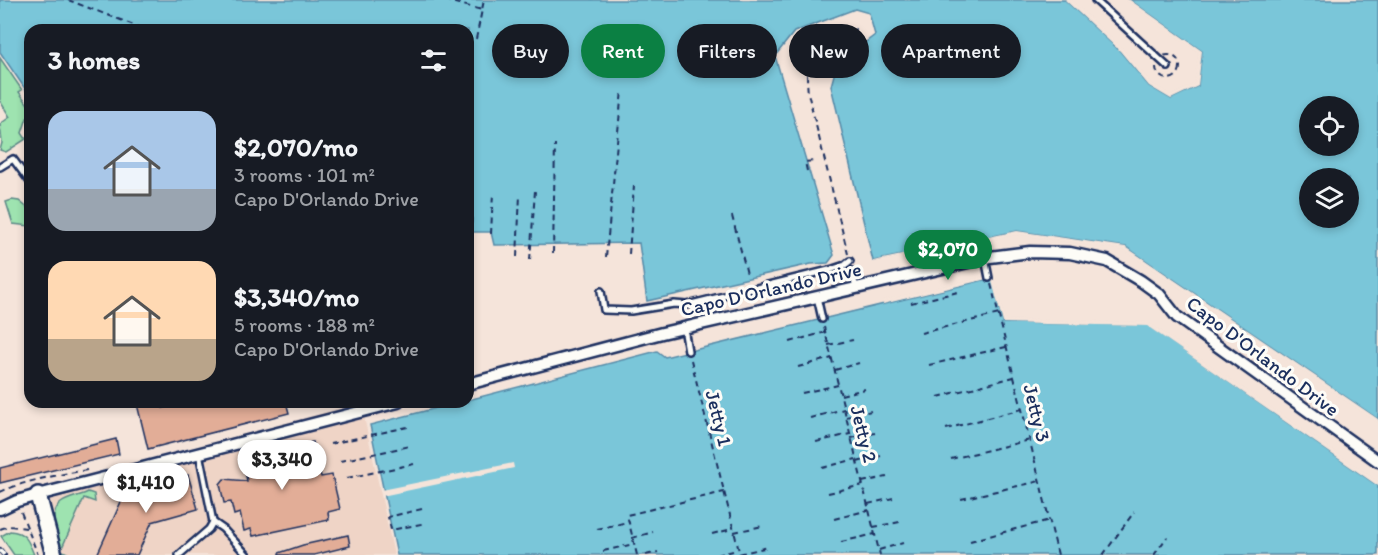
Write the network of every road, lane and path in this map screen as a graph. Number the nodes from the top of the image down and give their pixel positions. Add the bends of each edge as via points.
1 (68, 0) edge
2 (444, 0) edge
3 (484, 0) edge
4 (1095, 0) edge
5 (482, 10) junction
6 (131, 24) edge
7 (476, 39) dead end
8 (1168, 67) dead end
9 (807, 78) edge
10 (622, 90) dead end
11 (555, 144) dead end
12 (814, 160) dead end
13 (0, 167) edge
14 (807, 171) dead end
15 (24, 174) edge
16 (634, 186) dead end
17 (535, 191) dead end
18 (493, 193) dead end
19 (520, 195) dead end
20 (732, 216) dead end
21 (491, 234) dead end
22 (553, 253) dead end
23 (629, 254) dead end
24 (517, 257) dead end
25 (606, 257) dead end
26 (985, 258) junction
27 (530, 260) dead end
28 (850, 261) joint
29 (852, 271) dead end
30 (747, 274) dead end
31 (989, 278) joint
32 (856, 288) junction
33 (602, 291) dead end
34 (958, 292) dead end
35 (817, 297) junction
36 (911, 303) dead end
37 (999, 314) junction
38 (822, 319) joint
39 (684, 328) junction
40 (826, 332) junction
41 (921, 333) dead end
42 (854, 340) dead end
43 (790, 342) dead end
44 (828, 345) junction
45 (1006, 347) junction
46 (688, 351) joint
47 (832, 358) junction
48 (859, 363) dead end
49 (929, 365) dead end
50 (798, 367) dead end
51 (835, 370) junction
52 (1014, 377) junction
53 (474, 382) edge
54 (838, 385) junction
55 (865, 389) dead end
56 (802, 393) dead end
57 (841, 395) junction
58 (938, 397) dead end
59 (375, 408) edge
60 (844, 409) junction
61 (1022, 409) junction
62 (871, 411) dead end
63 (846, 417) junction
64 (810, 418) dead end
65 (408, 427) dead end
66 (946, 429) dead end
67 (875, 433) dead end
68 (851, 436) junction
69 (1030, 440) junction
70 (816, 442) dead end
71 (330, 444) dead end
72 (410, 446) dead end
73 (199, 453) junction
74 (881, 456) dead end
75 (951, 459) dead end
76 (857, 460) junction
77 (340, 461) dead end
78 (1378, 461) edge
79 (414, 464) dead end
80 (822, 468) dead end
81 (92, 469) dead end
82 (887, 477) dead end
83 (347, 478) dead end
84 (1040, 481) junction
85 (862, 483) junction
86 (12, 487) junction
87 (0, 492) edge
88 (724, 492) junction
89 (828, 493) dead end
90 (38, 495) junction
91 (893, 498) dead end
92 (961, 499) dead end
93 (17, 501) junction
94 (868, 504) junction
95 (0, 509) edge
96 (422, 509) dead end
97 (869, 510) junction
98 (1134, 512) dead end
99 (834, 519) dead end
100 (1050, 520) junction
101 (213, 522) junction
102 (628, 522) junction
103 (900, 522) dead end
104 (426, 523) dead end
105 (763, 526) dead end
106 (873, 527) junction
107 (26, 528) junction
108 (0, 529) edge
109 (597, 530) dead end
110 (734, 531) junction
111 (653, 532) dead end
112 (712, 534) dead end
113 (875, 534) junction
114 (1167, 537) dead end
115 (632, 538) junction
116 (970, 541) dead end
117 (841, 542) dead end
118 (903, 543) dead end
119 (634, 544) junction
120 (768, 547) dead end
121 (738, 550) junction
122 (879, 550) junction
123 (603, 551) dead end
124 (658, 552) dead end
125 (38, 555) edge
126 (54, 555) edge
127 (179, 555) edge
128 (247, 555) edge
129 (637, 555) edge
130 (646, 555) edge
131 (717, 555) edge
132 (740, 555) edge
133 (880, 555) edge
134 (1058, 555) edge
135 (1102, 555) edge
136 (1154, 555) edge

1 - 6 path
2 - 5 path
3 - 5 path
4 - 8 lane
5 - 7 path
9 - 28 path
10 - 25 path
11 - 22 path
12 - 14 path via 805,162
13 - 15 lane via 13,159
16 - 23 path
17 - 27 path
18 - 21 path
19 - 24 path
20 - 30 path
26 - 31 lane
26 - 32 street, Capo D'Orlando Drive
26 - 78 street, Capo D'Orlando Drive via 1030,252 1070,253 1107,261 1159,294 1177,316
28 - 33 lane via 833,269 687,305 604,310
29 - 32 lane
31 - 37 path, Jetty 3
32 - 35 street, Capo D'Orlando Drive
34 - 36 path
35 - 38 lane
35 - 39 street, Capo D'Orlando Drive
37 - 41 path
37 - 45 path, Jetty 3
38 - 40 path, Jetty 2
39 - 46 lane
39 - 53 street, Capo D'Orlando Drive
40 - 43 path
40 - 44 path, Jetty 2
42 - 44 path
44 - 47 path, Jetty 2
45 - 49 path
45 - 52 path, Jetty 3
46 - 88 path, Jetty 1
47 - 50 path
47 - 51 path, Jetty 2
48 - 51 path
51 - 54 path, Jetty 2
52 - 58 path
52 - 61 path, Jetty 3
54 - 56 path
54 - 57 path, Jetty 2
55 - 57 path
57 - 60 path, Jetty 2
59 - 73 street
60 - 63 path, Jetty 2
60 - 64 path
61 - 66 path
61 - 69 path, Jetty 3
62 - 63 path
63 - 68 path, Jetty 2
65 - 71 path
67 - 68 path
68 - 70 path
68 - 76 path, Jetty 2
69 - 75 path
69 - 84 path, Jetty 3
72 - 77 path
73 - 90 street
73 - 101 lane
74 - 76 path
76 - 80 path
76 - 85 path, Jetty 2
79 - 83 path
81 - 86 path
82 - 85 path
84 - 92 path
84 - 100 path, Jetty 3
85 - 89 path
85 - 94 path, Jetty 2
86 - 87 path
86 - 93 path
88 - 102 path via 627,515
88 - 110 path, Jetty 1
90 - 93 street
90 - 126 street
91 - 94 path
93 - 95 street
93 - 107 path
94 - 97 path, Jetty 2
96 - 104 path via 388,517 389,525 391,530
97 - 99 path
97 - 106 path, Jetty 2
98 - 135 path
100 - 116 path
100 - 134 path, Jetty 3
101 - 127 lane
101 - 128 lane
102 - 109 path
102 - 115 path
103 - 106 path
105 - 110 path
106 - 113 path, Jetty 2
107 - 108 path
107 - 125 path
110 - 112 path
110 - 121 path, Jetty 1
111 - 115 path
113 - 117 path
113 - 122 path, Jetty 2
114 - 136 path
115 - 119 path
118 - 122 path
119 - 123 path
119 - 129 path
120 - 132 path
121 - 131 path
121 - 132 path, Jetty 1
122 - 133 path, Jetty 2
124 - 130 path

